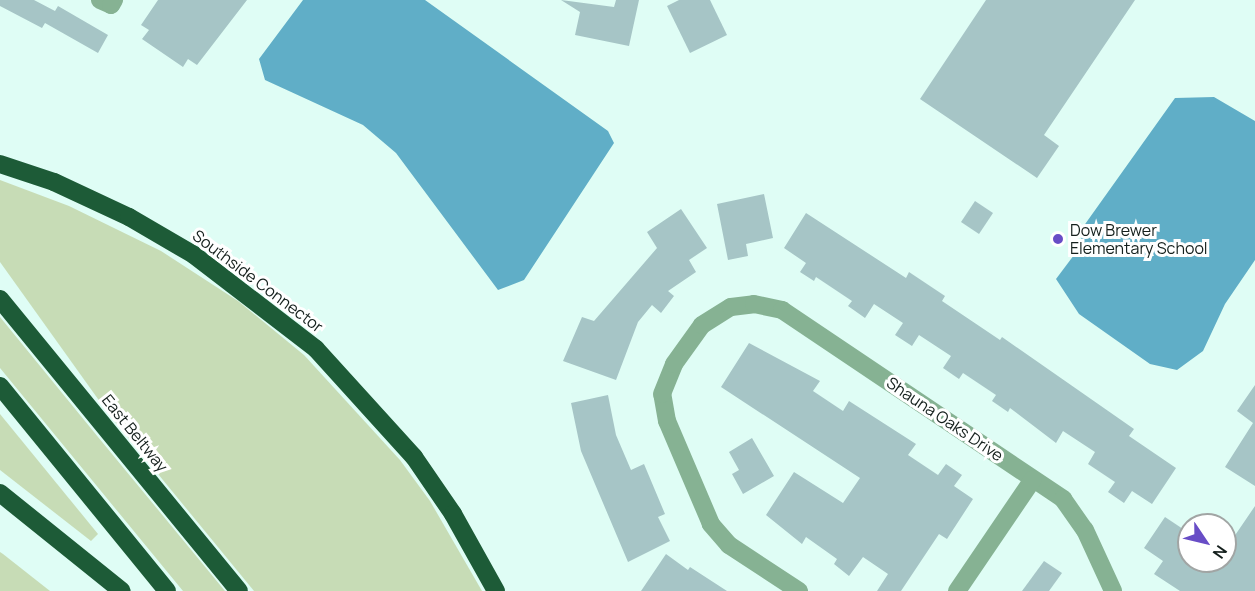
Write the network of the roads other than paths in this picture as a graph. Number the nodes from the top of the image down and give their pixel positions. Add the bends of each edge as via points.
1 (100, 0) edge
2 (114, 0) edge
3 (0, 164) edge
4 (0, 284) edge
5 (0, 299) edge
6 (42, 351) junction
7 (0, 386) edge
8 (1033, 479) junction
9 (0, 493) edge
10 (122, 591) edge
11 (167, 591) edge
12 (239, 591) edge
13 (496, 591) edge
14 (799, 591) edge
15 (957, 591) edge
16 (1113, 591) edge

1 - 2 street via 111,5
3 - 13 highway, Southside Connector via 54,182 138,222 194,255 316,349 414,457 453,514
4 - 6 highway
5 - 6 highway, East Beltway
6 - 12 highway, East Beltway
7 - 11 highway
8 - 14 street, Shauna Oaks Drive via 782,310 754,303 731,307 702,325 674,364 662,394 667,421 711,524 729,545
8 - 15 street
8 - 16 street, Shauna Oaks Drive via 1063,499 1085,530
9 - 10 highway

